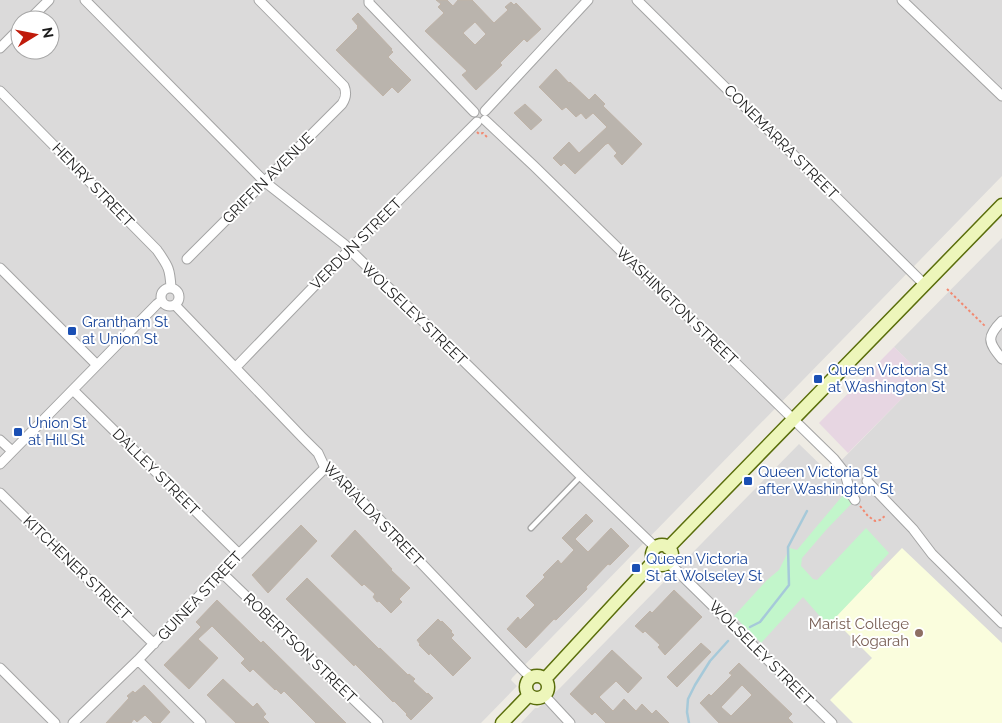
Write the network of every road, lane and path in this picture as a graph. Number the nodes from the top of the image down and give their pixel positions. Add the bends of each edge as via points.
1 (49, 0) edge
2 (85, 0) edge
3 (259, 0) edge
4 (369, 0) edge
5 (588, 0) edge
6 (637, 0) edge
7 (902, 0) edge
8 (39, 10) edge
9 (10, 38) edge
10 (0, 48) edge
11 (0, 91) edge
12 (1002, 96) edge
13 (482, 118) junction
14 (479, 134) dead end
15 (487, 137) dead end
16 (265, 182) junction
17 (1002, 205) edge
18 (349, 250) junction
19 (187, 259) dead end
20 (0, 268) edge
21 (924, 284) junction
22 (171, 288) junction
23 (947, 289) dead end
24 (162, 301) junction
25 (175, 305) junction
26 (1002, 321) edge
27 (989, 331) junction
28 (1002, 359) edge
29 (97, 365) junction
30 (236, 367) junction
31 (73, 390) junction
32 (793, 420) junction
33 (0, 440) edge
34 (12, 452) junction
35 (0, 464) edge
36 (325, 468) junction
37 (581, 476) junction
38 (867, 481) dead end
39 (0, 492) edge
40 (855, 500) joint
41 (893, 508) junction
42 (531, 528) dead end
43 (662, 548) junction
44 (240, 554) junction
45 (654, 560) junction
46 (668, 562) junction
47 (222, 573) junction
48 (1002, 623) edge
49 (154, 644) junction
50 (138, 660) junction
51 (0, 668) edge
52 (532, 677) junction
53 (545, 679) junction
54 (530, 695) junction
55 (544, 695) junction
56 (55, 723) edge
57 (73, 723) edge
58 (201, 723) edge
59 (378, 723) edge
60 (502, 723) edge
61 (570, 723) edge
62 (832, 723) edge

1 - 8 street
2 - 16 street, WOLSELEY STREET
3 - 16 street, GRIFFIN AVENUE via 344,86 346,95 342,104
4 - 13 street via 373,8 474,112 482,109
5 - 13 street, VERDUN STREET
6 - 21 street, CONEMARRA STREET
7 - 12 street
9 - 10 street
11 - 22 street, HENRY STREET via 157,250 170,271
13 - 18 street, VERDUN STREET
13 - 32 street, WASHINGTON STREET
14 - 15 path
16 - 18 street, WOLSELEY STREET
16 - 19 street, GRIFFIN AVENUE
17 - 21 main road
18 - 30 street, VERDUN STREET
18 - 37 street, WOLSELEY STREET
20 - 29 street
21 - 32 main road
22 - 24 street via 163,290
22 - 25 street via 179,295
23 - 27 path
24 - 25 street via 166,306
24 - 29 street
25 - 30 street, WARIALDA STREET
26 - 27 street
27 - 28 street via 991,344
29 - 31 street
30 - 36 street, WARIALDA STREET via 318,453
31 - 34 street
31 - 44 street, DALLEY STREET
32 - 40 street, WASHINGTON STREET via 846,473
32 - 43 main road
33 - 34 street
34 - 35 street
36 - 44 street, GUINEA STREET
36 - 52 street, WARIALDA STREET via 340,478
37 - 42 lane
37 - 43 street, WOLSELEY STREET
38 - 41 street
39 - 49 street, KITCHENER STREET
40 - 41 path via 875,521
41 - 48 street via 932,554
43 - 45 main road via 652,553
43 - 46 main road via 670,550
44 - 47 street, GUINEA STREET
45 - 46 main road via 660,564
45 - 53 main road
46 - 62 street, WOLSELEY STREET
47 - 49 street, GUINEA STREET
47 - 59 street, ROBERTSON STREET
49 - 50 street, GUINEA STREET
50 - 57 street, GUINEA STREET
50 - 58 street
51 - 56 street
52 - 53 main road
52 - 54 main road via 526,685
53 - 55 main road via 548,690
54 - 55 main road via 540,698
54 - 60 main road
55 - 61 street

